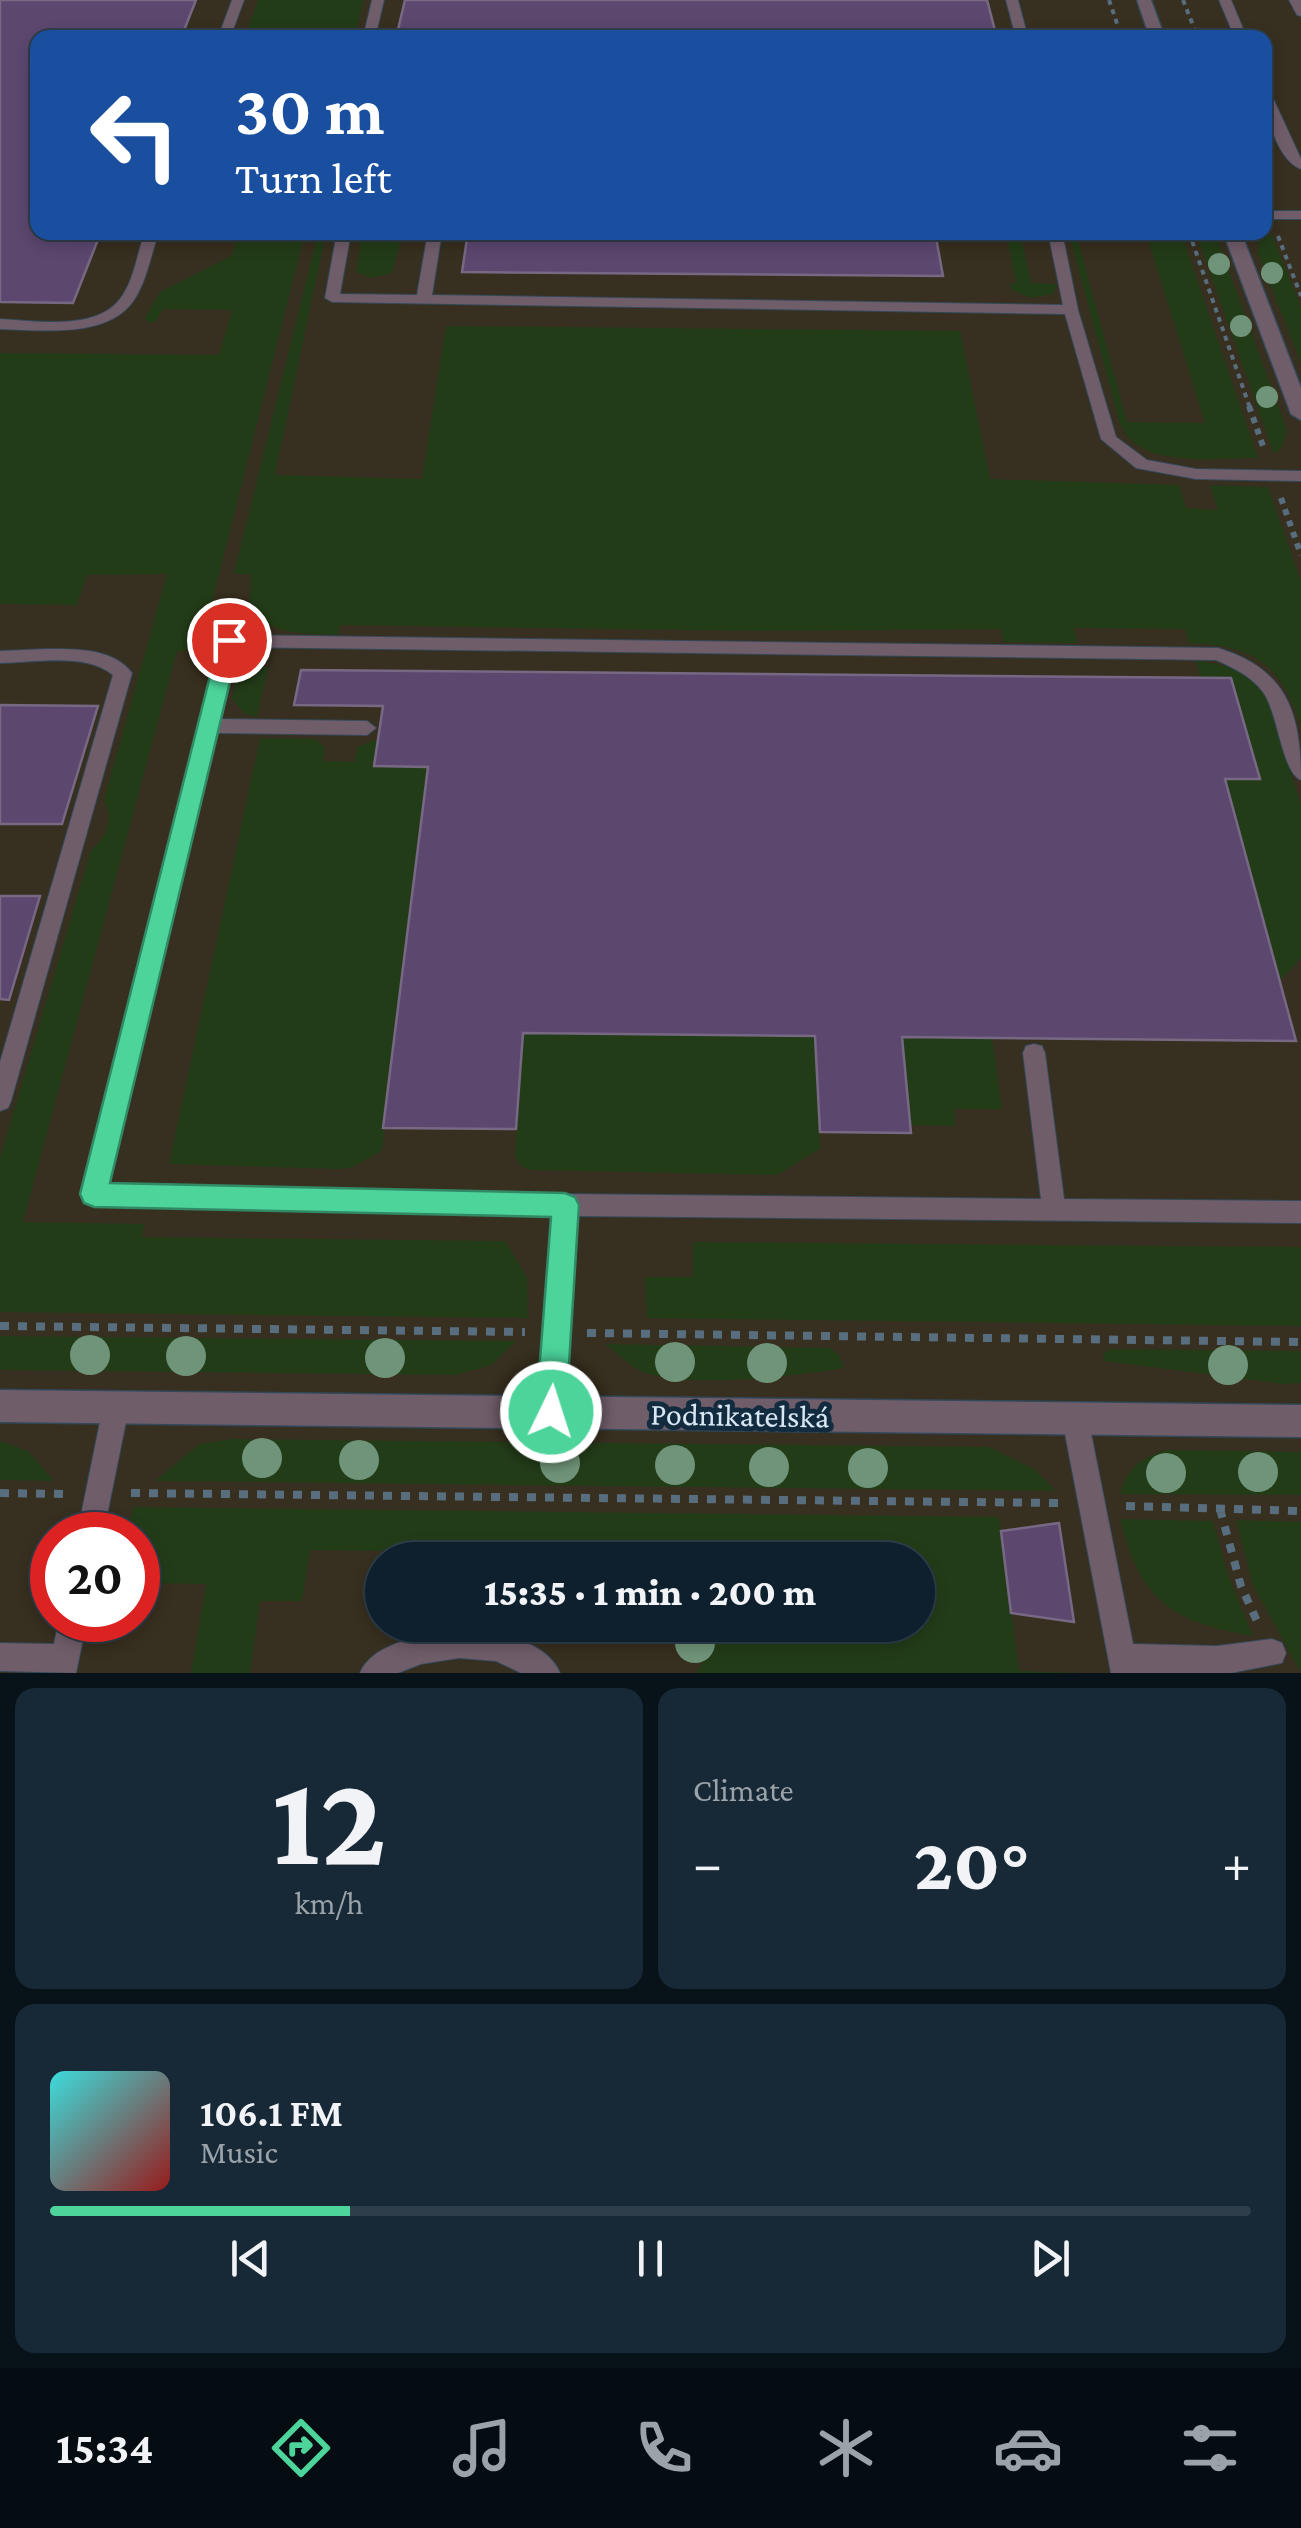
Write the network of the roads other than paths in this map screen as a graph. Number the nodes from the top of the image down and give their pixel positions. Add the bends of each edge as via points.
1 (238, 0) edge
2 (378, 0) edge
3 (1012, 0) edge
4 (1144, 0) edge
5 (1225, 0) edge
6 (1295, 0) edge
7 (1301, 12) edge
8 (227, 30) edge
9 (371, 30) edge
10 (1020, 30) edge
11 (1155, 30) edge
12 (1238, 30) edge
13 (1272, 110) edge
14 (1301, 165) edge
15 (1272, 215) edge
16 (1301, 215) edge
17 (149, 240) edge
18 (343, 240) edge
19 (434, 240) edge
20 (1056, 240) edge
21 (1235, 240) edge
22 (424, 300) junction
23 (1071, 310) junction
24 (0, 324) edge
25 (1301, 414) edge
26 (1301, 476) edge
27 (0, 657) edge
28 (208, 726) junction
29 (367, 728) dead end
30 (1301, 773) edge
31 (1034, 1053) dead end
32 (0, 1101) edge
33 (565, 1205) junction
34 (1054, 1208) junction
35 (1301, 1212) edge
36 (0, 1406) edge
37 (116, 1407) junction
38 (551, 1412) junction
39 (1075, 1418) junction
40 (1301, 1421) edge
41 (94, 1512) edge
42 (1272, 1652) road end
43 (0, 1657) edge
44 (63, 1666) edge
45 (1124, 1666) edge
46 (374, 1673) edge
47 (546, 1673) edge

1 - 8 lane
2 - 9 lane
3 - 10 lane
4 - 11 street
5 - 12 lane
6 - 7 lane
13 - 14 lane
15 - 16 lane
17 - 24 lane via 127,301 114,314 60,325
18 - 22 lane via 332,298
19 - 22 lane
20 - 23 lane
21 - 25 street
22 - 23 lane
23 - 26 lane via 1109,438 1142,464 1196,474
27 - 32 lane via 97,658 123,674
28 - 29 lane
28 - 30 lane via 229,640 1218,654 1243,662 1273,688
28 - 33 lane via 94,1194
31 - 34 lane
33 - 34 lane
33 - 38 lane
34 - 35 lane
36 - 37 street, Podnikatelská
37 - 38 street, Podnikatelská
37 - 41 lane
38 - 39 street, Podnikatelská
39 - 40 street, Podnikatelská
39 - 45 lane
42 - 45 lane
43 - 44 lane
46 - 47 lane via 445,1643 509,1651

